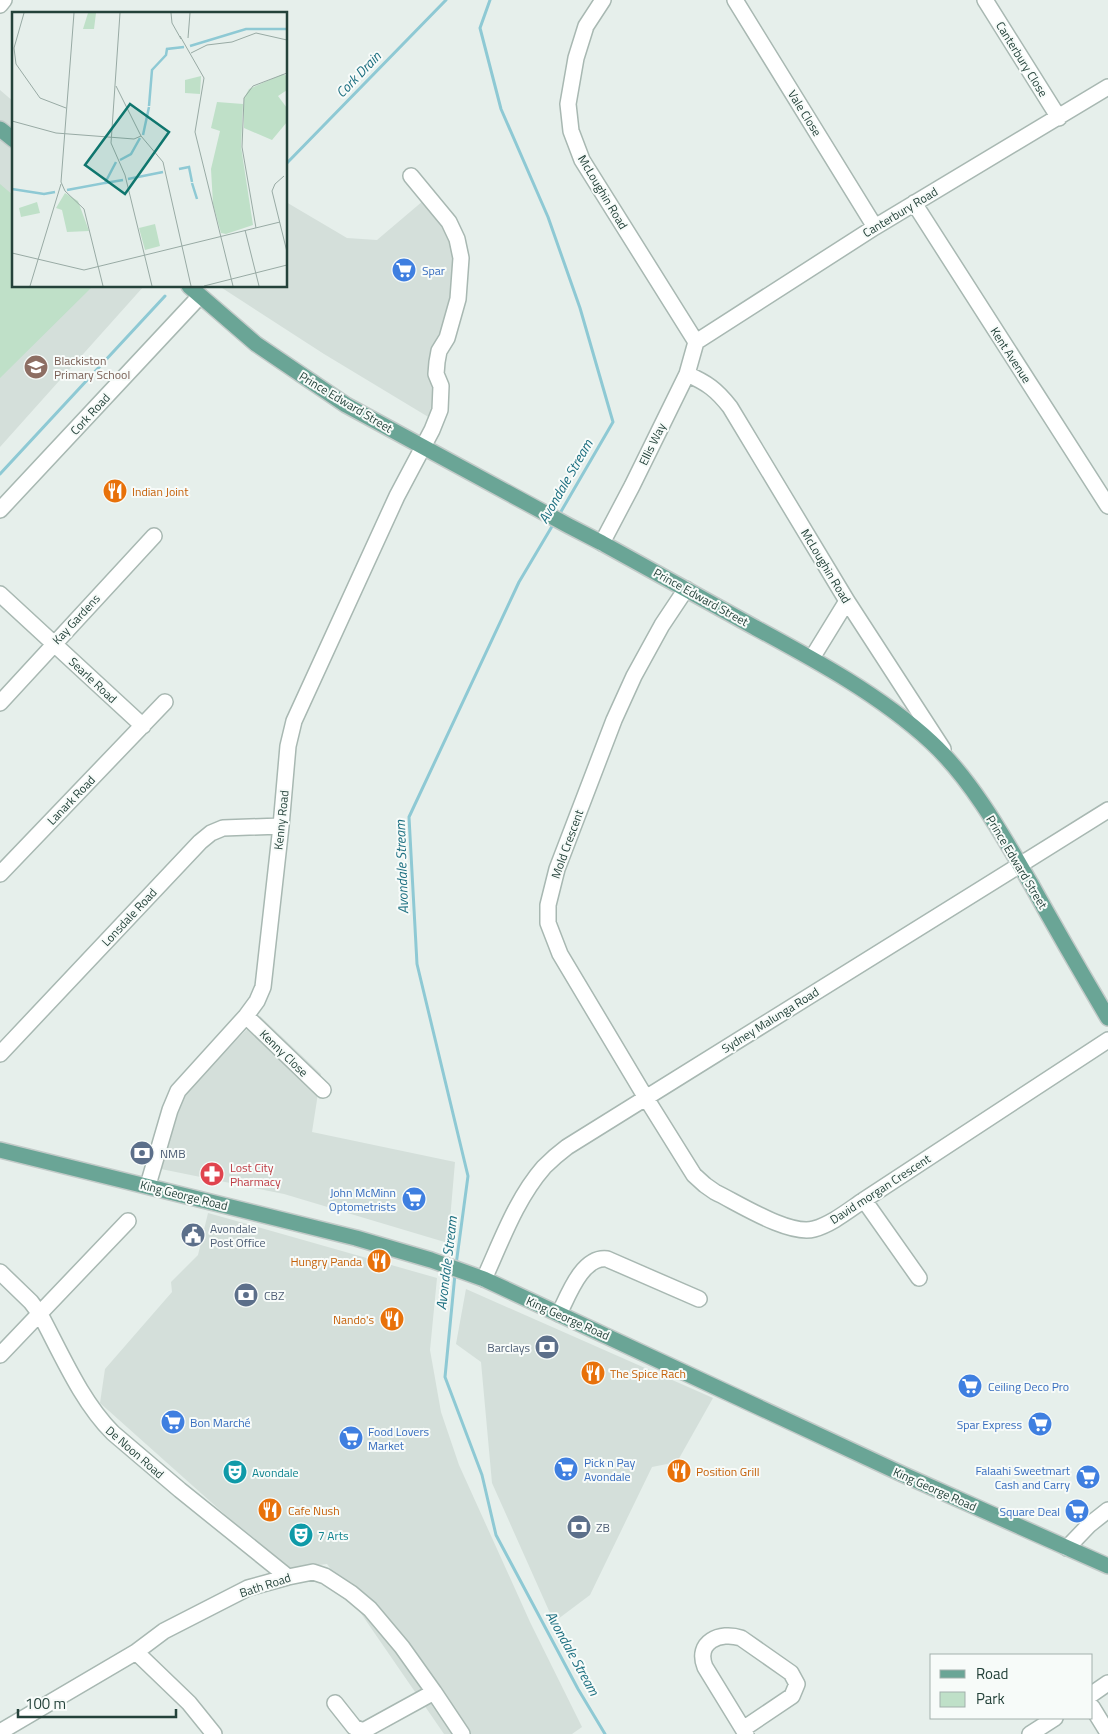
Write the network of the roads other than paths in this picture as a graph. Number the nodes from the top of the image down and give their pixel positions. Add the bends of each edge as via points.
1 (4, 0) edge
2 (602, 0) edge
3 (735, 0) edge
4 (985, 0) edge
5 (0, 5) edge
6 (1108, 87) edge
7 (1059, 118) junction
8 (0, 129) edge
9 (12, 138) edge
10 (411, 176) dead end
11 (914, 203) junction
12 (876, 227) junction
13 (195, 291) edge
14 (696, 342) junction
15 (687, 374) junction
16 (423, 447) junction
17 (1108, 506) edge
18 (0, 510) edge
19 (154, 536) dead end
20 (602, 542) junction
21 (686, 589) junction
22 (0, 594) edge
23 (847, 601) junction
24 (54, 644) junction
25 (812, 658) junction
26 (165, 702) dead end
27 (0, 703) edge
28 (143, 726) junction
29 (956, 770) junction
30 (1108, 810) edge
31 (281, 826) junction
32 (1019, 864) junction
33 (0, 874) edge
34 (246, 1016) junction
35 (1108, 1018) edge
36 (1108, 1040) edge
37 (0, 1054) edge
38 (323, 1090) dead end
39 (646, 1098) junction
40 (0, 1150) edge
41 (148, 1185) junction
42 (864, 1200) junction
43 (128, 1221) dead end
44 (0, 1272) edge
45 (919, 1278) dead end
46 (484, 1279) junction
47 (699, 1299) dead end
48 (40, 1314) junction
49 (559, 1314) junction
50 (0, 1355) edge
51 (1108, 1510) edge
52 (1067, 1548) junction
53 (1108, 1566) edge
54 (288, 1576) junction
55 (136, 1652) junction
56 (1108, 1683) edge
57 (434, 1692) junction
58 (1093, 1693) edge
59 (335, 1703) dead end
60 (1093, 1709) edge
61 (1053, 1719) edge
62 (0, 1732) edge
63 (745, 1732) edge
64 (1108, 1733) edge
65 (214, 1734) edge
66 (462, 1734) edge
67 (1030, 1734) edge

1 - 5 street
2 - 14 street, McLoughin Road via 586,26 576,58 568,104 571,131 582,160
3 - 12 street, Vale Close
4 - 7 street, Canterbury Close
6 - 7 street, Canterbury Road
7 - 11 street, Canterbury Road
8 - 9 main road
10 - 16 street, Kenny Road via 449,222 457,239 460,258 458,299 437,362 440,410
11 - 12 street, Canterbury Road
11 - 17 street, Kent Avenue
12 - 14 street, Canterbury Road
13 - 16 main road, Prince Edward Street via 256,344 312,383
13 - 18 street, Cork Road
14 - 15 street, Ellis Way
15 - 20 street, Ellis Way
15 - 23 street, McLoughin Road via 718,392 730,407
16 - 20 main road, Prince Edward Street
16 - 31 street, Kenny Road via 397,496 294,721 288,746
19 - 24 street, Kay Gardens
20 - 21 main road, Prince Edward Street
21 - 25 main road, Prince Edward Street
21 - 39 street, Mold Crescent via 662,625 614,720 557,869 548,905 548,923 560,954
22 - 24 street, Searle Road
23 - 25 street
23 - 29 street, McLoughin Road
24 - 27 street, Kay Gardens
24 - 28 street, Searle Road
25 - 29 main road, Prince Edward Street via 907,722
26 - 28 street, Lanark Road
28 - 33 street, Lanark Road
29 - 32 main road, Prince Edward Street
30 - 32 street, Sydney Malunga Road
31 - 34 street, Kenny Road via 263,987
31 - 37 street, Lonsdale Road via 223,828 211,833
32 - 35 main road, Prince Edward Street
32 - 39 street, Sydney Malunga Road
34 - 38 street, Kenny Close
34 - 41 street, Kenny Road via 178,1091
36 - 42 street, David morgan Crescent
39 - 42 street, David morgan Crescent via 694,1175 705,1185 784,1226 813,1229
39 - 46 street, Sydney Malunga Road via 567,1146 545,1167 518,1206
40 - 41 main road, King George Road
41 - 46 main road, King George Road via 356,1238
42 - 45 street
43 - 48 street
44 - 48 street, De Noon Road
46 - 49 main road, King George Road
47 - 49 street via 602,1259 579,1275
48 - 50 street
48 - 54 street, De Noon Road via 102,1423
49 - 52 main road, King George Road
51 - 52 street
52 - 53 main road, King George Road
54 - 55 street, Bath Road via 248,1588 164,1631
54 - 57 street, Bath Road via 313,1572 351,1593 370,1609 402,1647
55 - 62 street, Bath Road
55 - 65 street via 189,1703
56 - 58 street
57 - 59 street via 363,1731 354,1727
57 - 66 street, Bath Road
60 - 64 street
61 - 67 street
63 - 63 street via 702,1659 702,1650 719,1637 732,1635 741,1638 791,1673 797,1684 792,1696

